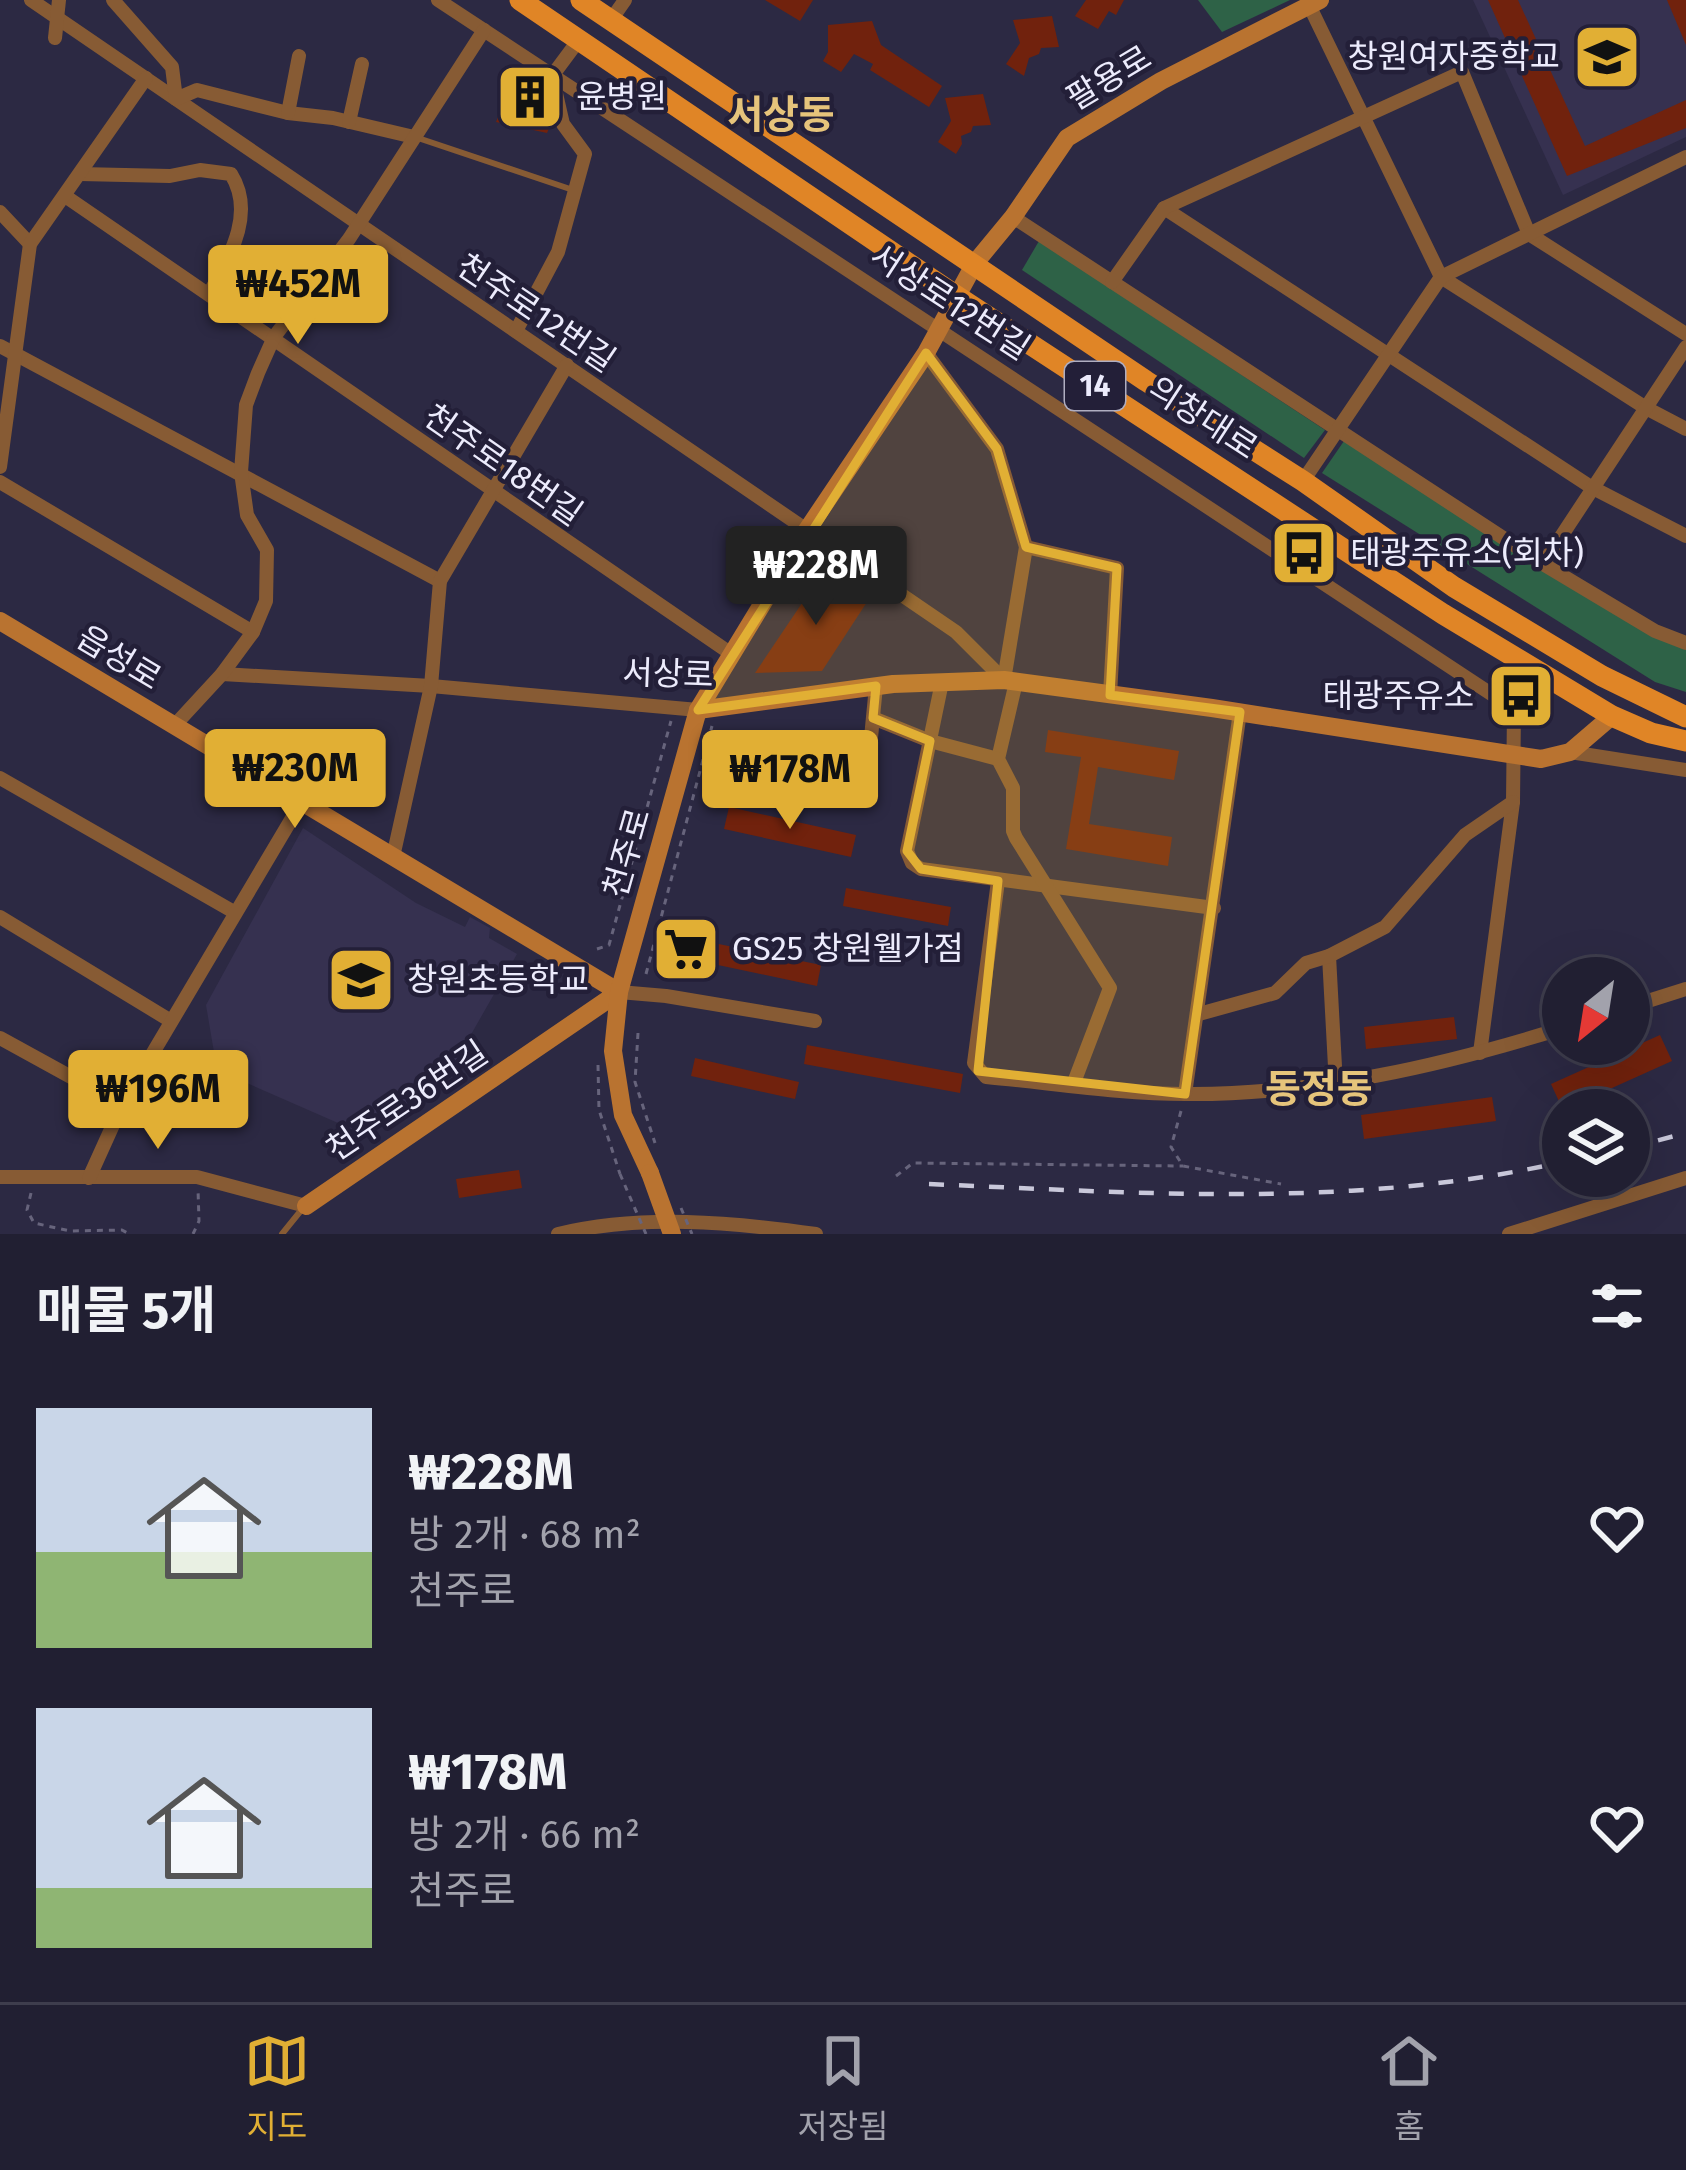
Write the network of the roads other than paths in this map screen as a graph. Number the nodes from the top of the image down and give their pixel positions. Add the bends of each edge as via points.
1 (31, 0) edge
2 (112, 0) edge
3 (438, 0) edge
4 (520, 0) edge
5 (581, 0) edge
6 (625, 0) edge
7 (1315, 3) edge
8 (57, 8) edge
9 (611, 20) junction
10 (484, 30) junction
11 (55, 38) dead end
12 (578, 41) junction
13 (298, 56) dead end
14 (362, 64) dead end
15 (552, 76) junction
16 (146, 78) junction
17 (176, 99) junction
18 (288, 113) junction
19 (1365, 117) junction
20 (349, 122) junction
21 (414, 137) junction
22 (1686, 158) edge
23 (80, 174) junction
24 (576, 191) junction
25 (65, 196) junction
26 (1164, 208) junction
27 (0, 212) edge
28 (1013, 217) junction
29 (357, 226) junction
30 (1529, 234) junction
31 (30, 244) junction
32 (975, 262) junction
33 (1441, 278) junction
34 (1112, 282) junction
35 (209, 294) junction
36 (955, 295) junction
37 (938, 326) junction
38 (516, 332) junction
39 (1686, 334) edge
40 (274, 338) junction
41 (1686, 346) edge
42 (7, 350) edge
43 (926, 353) junction
44 (1388, 356) junction
45 (567, 365) junction
46 (1646, 408) junction
47 (1335, 429) junction
48 (1686, 429) edge
49 (0, 466) edge
50 (241, 472) junction
51 (1303, 481) junction
52 (0, 482) edge
53 (1591, 487) junction
54 (494, 492) junction
55 (808, 530) junction
56 (1686, 536) edge
57 (1026, 547) junction
58 (1543, 564) junction
59 (440, 580) junction
60 (0, 620) edge
61 (253, 632) junction
62 (1686, 643) edge
63 (733, 656) junction
64 (222, 674) junction
65 (1010, 681) junction
66 (942, 682) junction
67 (431, 686) junction
68 (876, 686) junction
69 (1110, 695) junction
70 (707, 709) junction
71 (1240, 712) junction
72 (1612, 716) junction
73 (1686, 717) edge
74 (873, 718) junction
75 (174, 726) junction
76 (930, 741) junction
77 (1686, 741) edge
78 (1570, 752) junction
79 (1516, 758) junction
80 (998, 759) junction
81 (1686, 770) edge
82 (0, 778) edge
83 (867, 779) dead end
84 (1513, 802) junction
85 (301, 803) junction
86 (393, 857) junction
87 (998, 881) junction
88 (1047, 887) junction
89 (1214, 908) junction
90 (234, 912) junction
91 (0, 916) edge
92 (1329, 956) junction
93 (1686, 989) edge
94 (619, 992) junction
95 (1650, 1000) edge
96 (1199, 1014) junction
97 (171, 1021) junction
98 (815, 1021) dead end
99 (1542, 1034) edge
100 (0, 1038) edge
101 (1480, 1053) junction
102 (1073, 1085) junction
103 (1336, 1085) junction
104 (1185, 1094) junction
105 (122, 1105) junction
106 (0, 1177) edge
107 (89, 1178) junction
108 (1686, 1178) edge
109 (306, 1206) junction
110 (282, 1234) edge
111 (558, 1234) edge
112 (672, 1234) edge
113 (816, 1234) edge
114 (1509, 1234) edge

1 - 8 street, 천주로12번길
2 - 17 street via 172,67
3 - 10 street, 서상로12번길
4 - 12 main road, 의창대로 / 14
5 - 9 main road, 의창대로 / 14
6 - 9 street
7 - 19 street
7 - 28 main road, 팔용로 via 1066,138
8 - 11 street
8 - 16 street, 천주로12번길
9 - 32 main road, 의창대로 / 14
10 - 15 street, 서상로12번길
10 - 21 street
12 - 15 street
12 - 36 main road, 의창대로 / 14
13 - 18 street
14 - 20 street
15 - 24 street via 563,124 585,154
15 - 37 street, 서상로12번길
16 - 17 street, 천주로12번길
16 - 23 street
17 - 18 street via 197,89
17 - 29 street, 천주로12번길
18 - 20 street
19 - 26 street
19 - 30 street via 1462,72
19 - 33 street
20 - 21 street
21 - 24 lane
21 - 29 street
22 - 30 street
23 - 25 street
23 - 35 street via 231,174 242,207 238,239
24 - 38 street via 558,252
25 - 31 street
25 - 35 street, 천주로18번길
26 - 34 street
26 - 44 street
27 - 31 street
28 - 32 main road, 팔용로
28 - 34 street
29 - 38 street, 천주로12번길
29 - 40 street
30 - 33 street
30 - 39 street
31 - 42 street
32 - 36 main road, 천주로
32 - 51 main road, 의창대로 / 14
33 - 44 street
33 - 46 street
34 - 47 street
35 - 40 street, 천주로18번길
36 - 37 main road, 천주로
36 - 72 main road, 의창대로 / 14
37 - 43 main road, 천주로
37 - 79 street, 서상로12번길 via 1514,709
38 - 45 street, 천주로12번길
40 - 50 street via 246,405
40 - 54 street, 천주로18번길
41 - 46 street
42 - 49 street
42 - 50 street
43 - 55 main road, 천주로
43 - 57 street via 997,449
44 - 47 street
44 - 53 street
45 - 54 street
45 - 55 street, 천주로12번길
46 - 48 street
46 - 53 street
47 - 51 street
47 - 58 street
50 - 59 street
50 - 61 street via 247,515 267,550 266,601
51 - 73 main road, 의창대로 / 14 via 1454,587
52 - 61 street
53 - 56 street
53 - 58 street
54 - 59 street
54 - 63 street, 천주로18번길
55 - 63 main road, 천주로
55 - 65 street, 천주로12번길 via 956,632
57 - 65 street
57 - 69 street via 1117,568
58 - 62 street
59 - 67 street
60 - 75 main road, 읍성로
61 - 64 street
63 - 70 main road, 천주로
64 - 67 street, 서상로
64 - 75 street
65 - 66 main road, 서상로
65 - 69 main road, 서상로
65 - 80 street
66 - 68 main road, 서상로
66 - 76 street
67 - 70 street, 서상로
67 - 86 street
68 - 70 main road, 서상로
68 - 74 street
69 - 71 main road, 서상로
70 - 94 main road, 천주로
71 - 79 main road, 서상로
71 - 89 street
72 - 77 main road, 의창대로 / 14
72 - 78 main road
74 - 76 street
74 - 83 street
75 - 85 main road, 읍성로
76 - 80 street
76 - 87 street via 907,851 912,863
78 - 79 main road, 서상로
78 - 81 street
79 - 84 street
80 - 88 street via 1013,788 1012,831
82 - 90 street
84 - 92 street via 1465,836 1385,927
84 - 101 street
85 - 86 main road, 읍성로
85 - 90 street
86 - 94 main road, 읍성로
87 - 88 street
87 - 102 street via 974,1064 986,1077
88 - 89 street
88 - 102 street via 1110,988
89 - 96 street
90 - 97 street
91 - 97 street
92 - 96 street via 1306,963 1275,993
92 - 103 street
93 - 95 street
94 - 98 street
94 - 109 main road, 천주로36번길
94 - 112 main road, 천주로, bridge via 613,1051 623,1115
96 - 104 street
97 - 105 street
99 - 101 street
100 - 105 street
101 - 103 street
102 - 104 street
103 - 104 street
105 - 107 street
106 - 107 street
107 - 109 street via 197,1177
108 - 114 street
109 - 110 lane
111 - 113 street via 606,1222 749,1224

